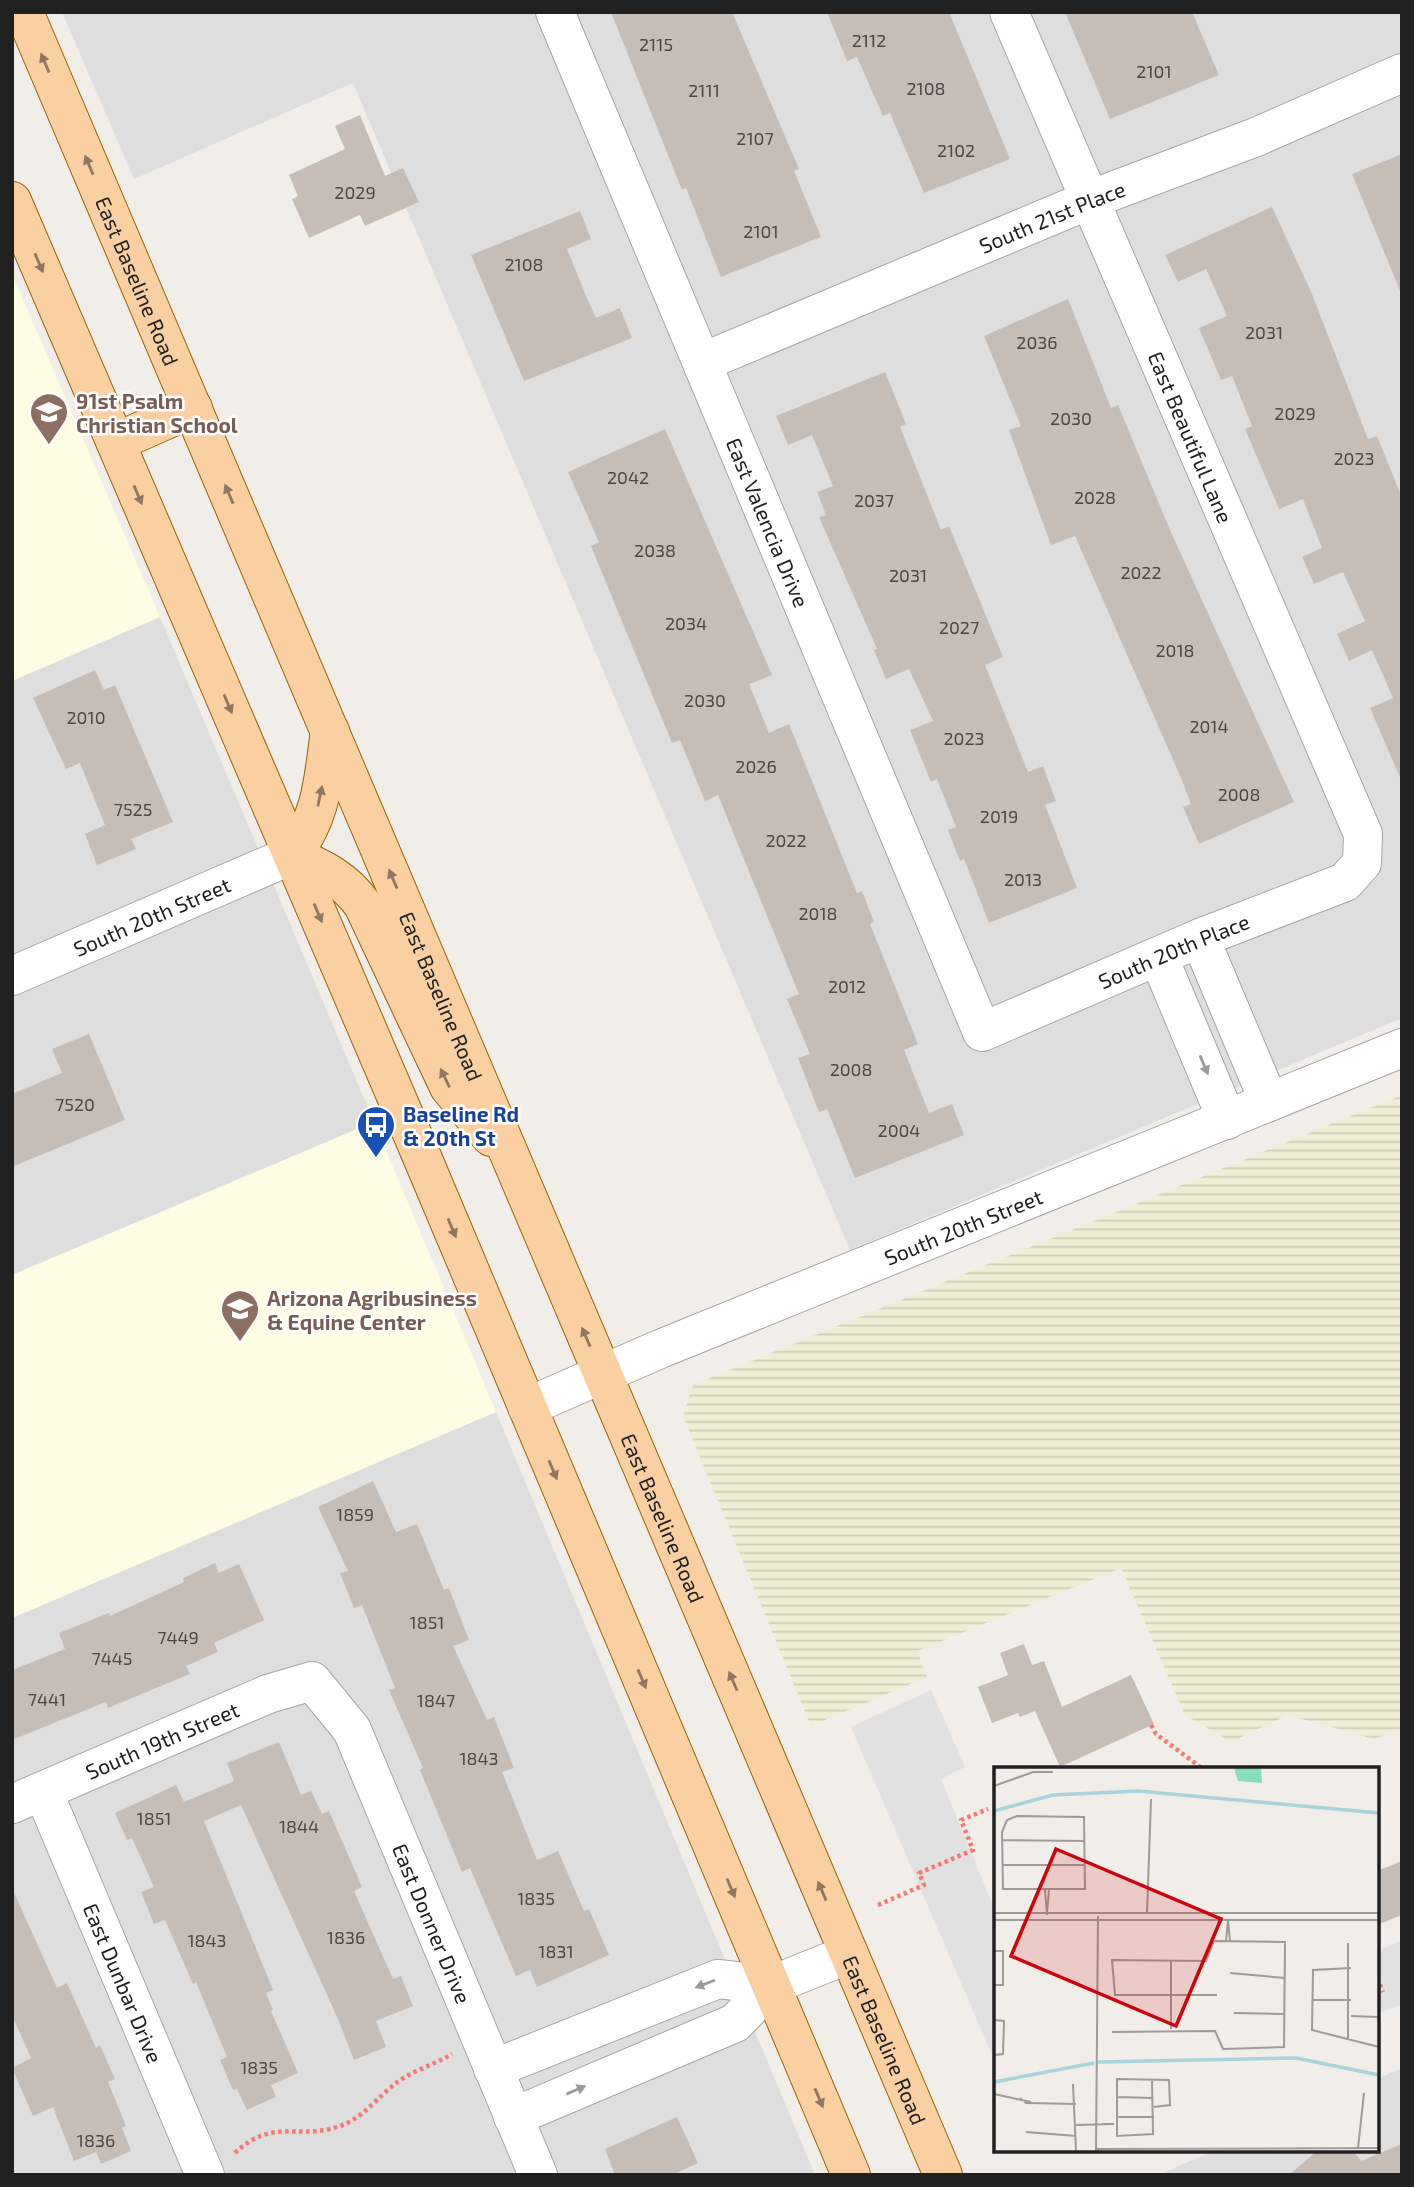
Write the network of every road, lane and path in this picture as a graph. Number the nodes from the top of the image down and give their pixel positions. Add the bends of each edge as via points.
1 (24, 12) edge
2 (555, 12) edge
3 (1009, 12) edge
4 (1402, 73) edge
5 (1089, 200) junction
6 (12, 201) edge
7 (703, 362) junction
8 (193, 408) junction
9 (116, 442) junction
10 (330, 731) junction
11 (292, 855) junction
12 (1362, 863) joint
13 (1200, 938) junction
14 (1158, 958) junction
15 (12, 976) edge
16 (982, 1032) joint
17 (1402, 1048) edge
18 (1269, 1102) junction
19 (1227, 1120) junction
20 (517, 1170) junction
21 (602, 1375) junction
22 (527, 1407) junction
23 (312, 1681) joint
24 (1151, 1725) dead end
25 (1199, 1767) edge
26 (28, 1798) edge
27 (988, 1809) dead end
28 (878, 1905) dead end
29 (849, 1954) junction
30 (1379, 1983) edge
31 (772, 1985) junction
32 (1383, 1992) dead end
33 (615, 2019) junction
34 (452, 2054) dead end
35 (635, 2065) junction
36 (493, 2069) junction
37 (513, 2117) junction
38 (220, 2164) edge
39 (538, 2175) edge
40 (851, 2175) edge
41 (943, 2175) edge

8 -> 1 main road, East Baseline Road
2 - 7 street, East Valencia Drive
3 - 5 street, East Beautiful Lane
4 - 5 street, South 21st Place
5 - 7 street, South 21st Place
5 - 12 street, East Beautiful Lane via 1363,834
6 -> 9 main road
7 - 16 street, East Valencia Drive
8 - 9 main road
10 -> 8 main road, East Baseline Road
9 -> 11 main road
11 -> 10 main road via 310,833 318,807
20 -> 10 main road, East Baseline Road
11 - 15 street, South 20th Street
20 -> 11 main road via 449,1087 373,920 358,897 334,875
11 -> 22 main road
12 - 13 street, South 20th Place via 1345,882
13 - 14 street, South 20th Place
13 - 18 street
14 - 16 street, South 20th Place
14 -> 19 street
17 - 18 street, South 20th Street
18 - 19 street, South 20th Street
19 - 21 street, South 20th Street
21 -> 20 main road, East Baseline Road
21 - 22 street, South 20th Street
29 -> 21 main road, East Baseline Road
22 -> 31 main road
23 - 26 street, South 19th Street via 268,1693
23 - 36 street, East Donner Drive via 352,1730
24 - 25 path via 1156,1734
26 - 38 street, East Dunbar Drive
27 - 28 path via 961,1820 973,1850 919,1872 924,1885
29 - 31 street
29 - 41 main road, East Baseline Road
30 - 32 path
31 -> 33 street via 718,1979
31 - 35 street via 735,2023
31 -> 40 main road
33 - 35 street
33 - 36 street
34 - 38 path via 397,2081 346,2124 310,2133 275,2130 248,2141
37 -> 35 street
36 - 37 street, East Donner Drive
37 - 39 street, East Donner Drive

